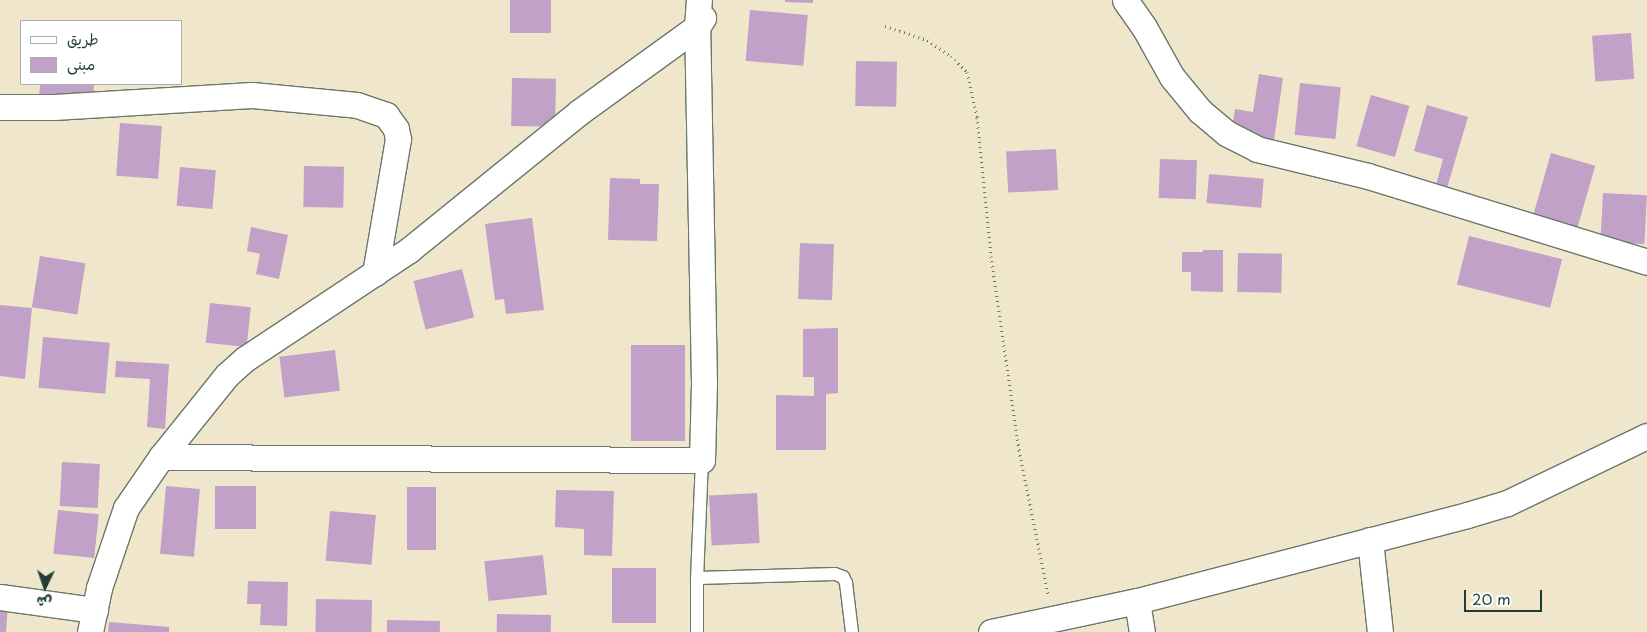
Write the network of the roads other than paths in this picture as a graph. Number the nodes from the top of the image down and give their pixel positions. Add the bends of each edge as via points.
1 (699, 0) edge
2 (715, 0) edge
3 (1125, 0) edge
4 (697, 27) junction
5 (0, 107) edge
6 (1647, 262) edge
7 (375, 273) junction
8 (1647, 436) edge
9 (161, 457) junction
10 (702, 460) junction
11 (1370, 540) junction
12 (697, 578) junction
13 (0, 597) edge
14 (1137, 600) junction
15 (93, 621) edge
16 (697, 632) edge
17 (852, 632) edge
18 (991, 632) edge
19 (1142, 632) edge
20 (1380, 632) edge

1 - 4 street
2 - 4 street
3 - 6 street via 1172,77 1200,111 1226,133 1257,148 1368,176
4 - 7 street via 578,113 409,250
4 - 10 street via 704,383
5 - 7 street via 252,95 357,105 386,115 396,129 398,139
7 - 9 street via 245,359 227,375
8 - 11 street via 1507,503
9 - 10 street
9 - 15 street via 126,508 111,549
10 - 12 lane
11 - 14 street
11 - 20 street
12 - 16 lane
12 - 17 lane via 835,574 843,577 846,583
13 - 15 street
14 - 18 street
14 - 19 street

